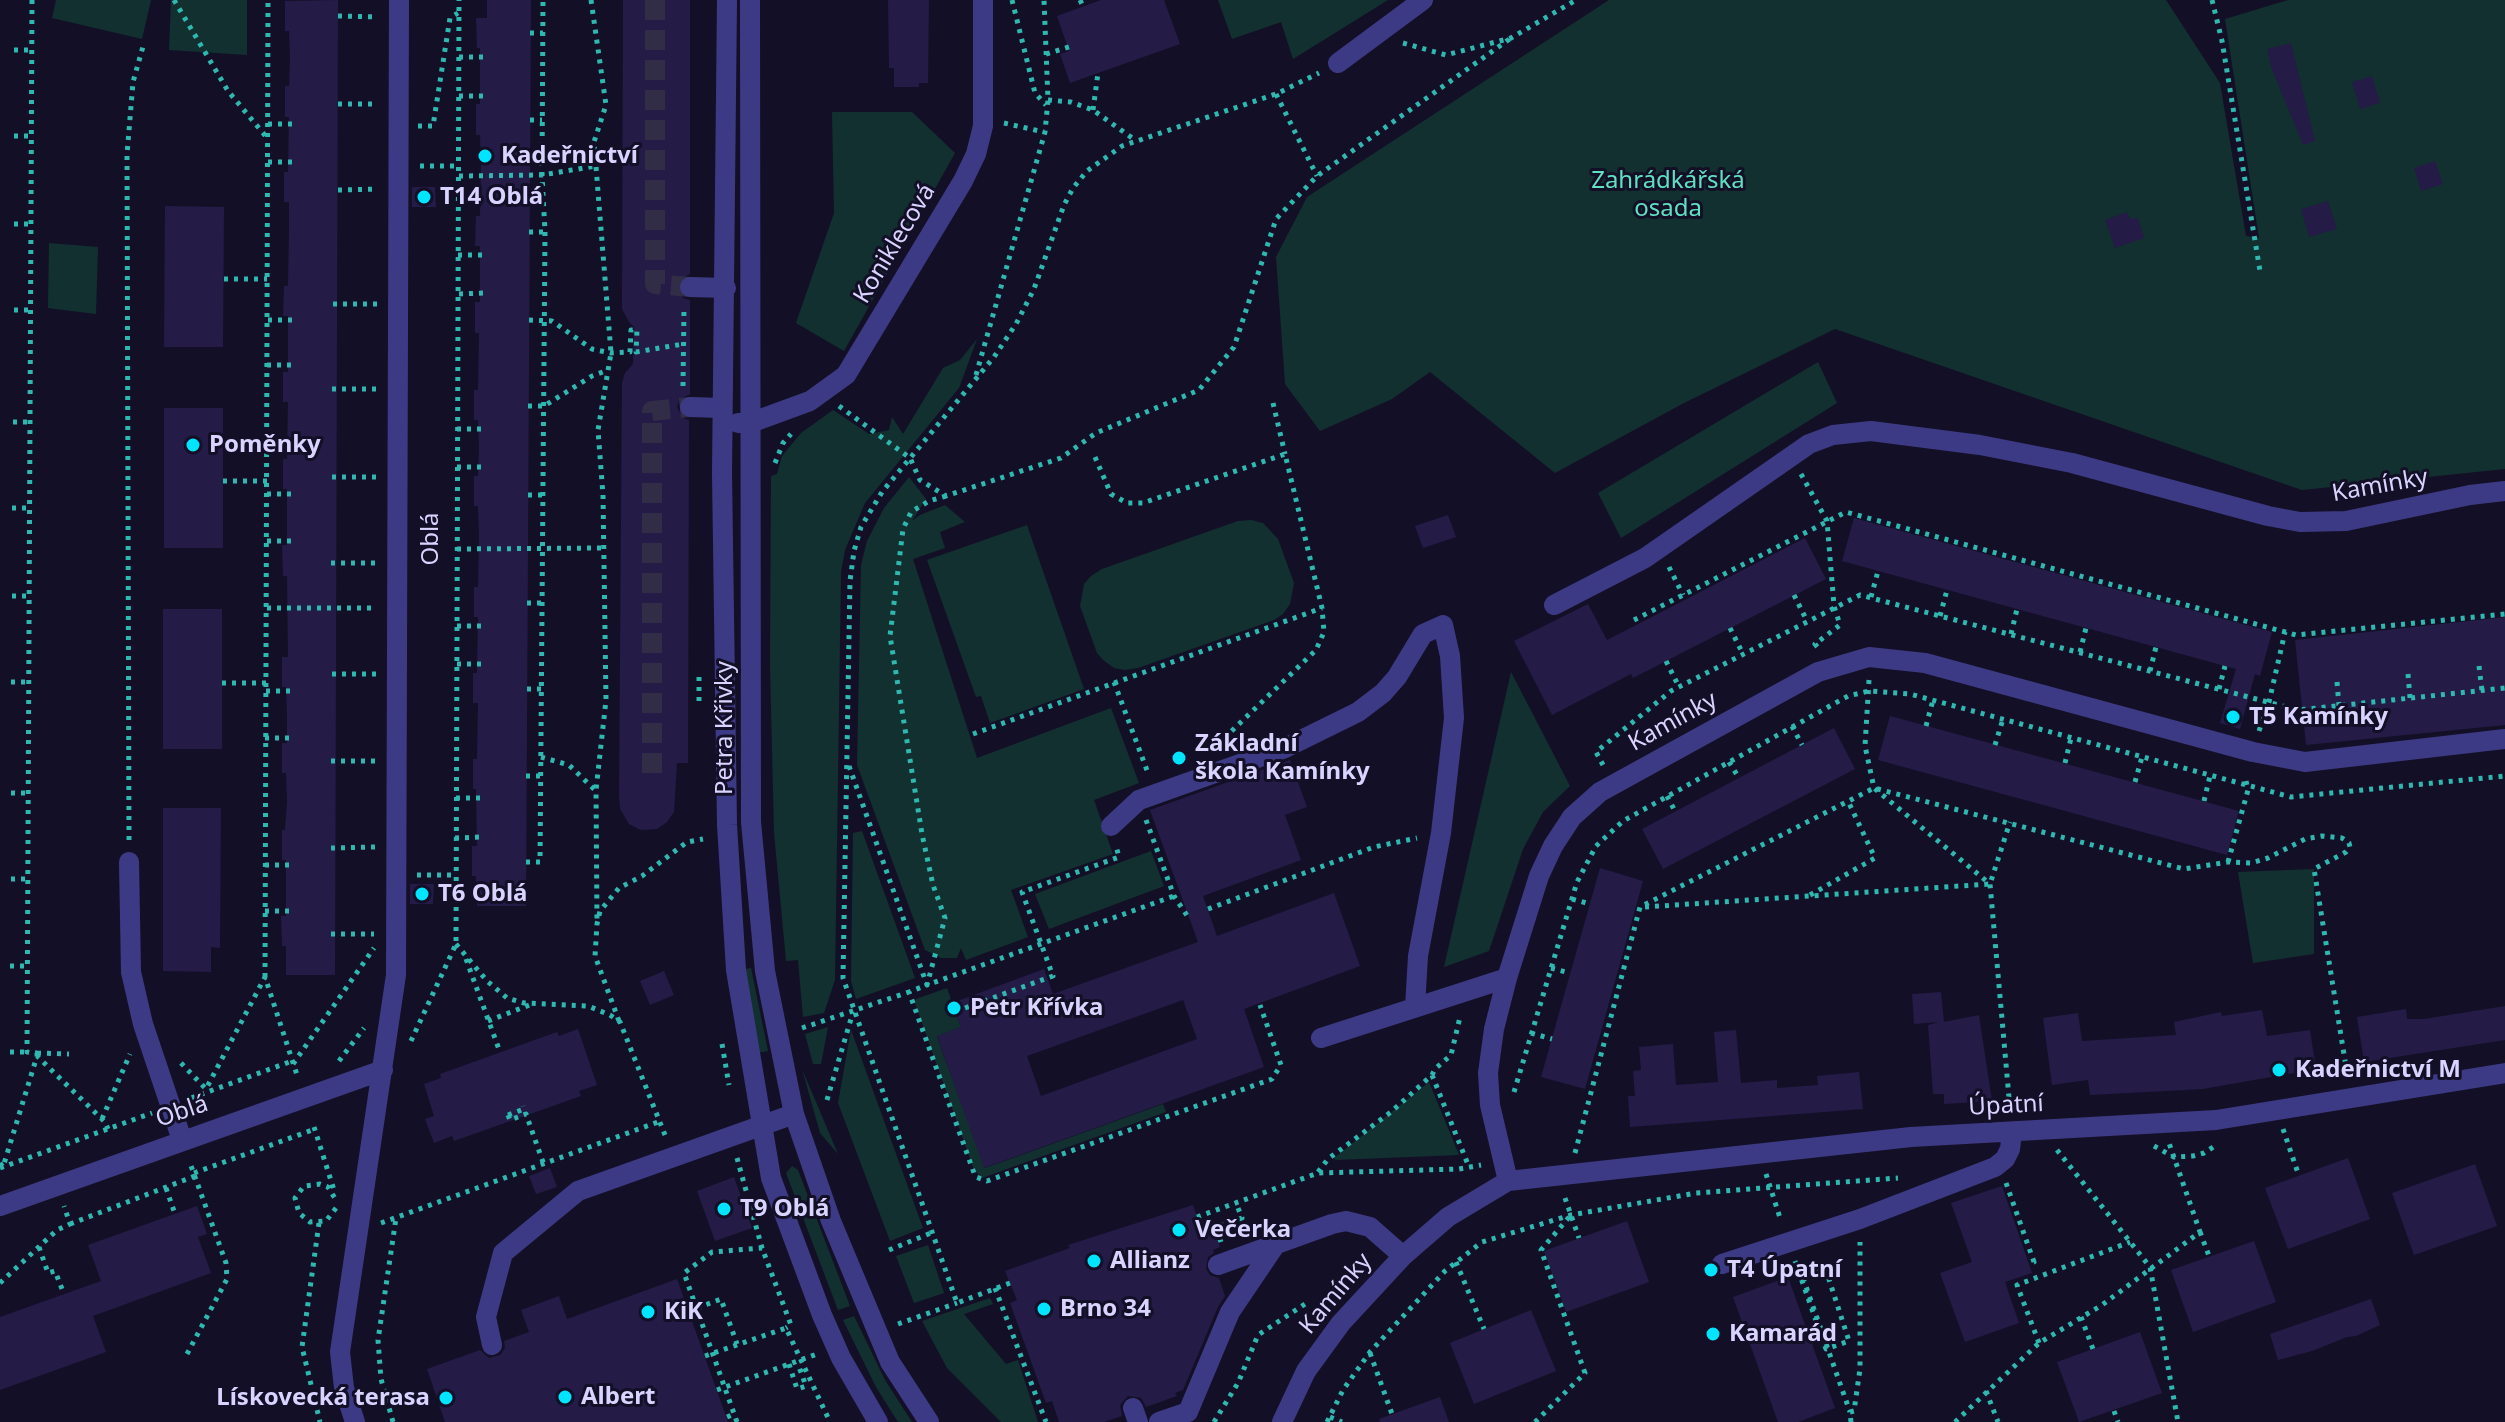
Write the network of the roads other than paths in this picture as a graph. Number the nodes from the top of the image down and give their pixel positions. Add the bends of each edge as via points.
1 (399, 0) edge
2 (727, 0) edge
3 (750, 0) edge
4 (983, 0) edge
5 (1423, 0) edge
6 (1338, 63) road end
7 (726, 288) junction
8 (687, 294) tunnel mouth
9 (686, 399) tunnel mouth
10 (722, 415) junction
11 (750, 423) junction
12 (2505, 491) edge
13 (1554, 605) dead end
14 (2505, 739) edge
15 (1111, 826) road end
16 (129, 862) road end
17 (1507, 978) junction
18 (1415, 1007) junction
19 (1321, 1038) dead end
20 (383, 1070) junction
21 (2505, 1073) edge
22 (794, 1114) junction
23 (760, 1125) junction
24 (2011, 1125) junction
25 (184, 1146) junction
26 (1508, 1181) junction
27 (0, 1206) edge
28 (1276, 1244) junction
29 (1403, 1256) junction
30 (1722, 1264) dead end
31 (1218, 1265) dead end
32 (492, 1345) dead end
33 (355, 1422) edge
34 (878, 1422) edge
35 (929, 1422) edge
36 (1159, 1422) edge
37 (1282, 1422) edge

1 - 20 street, Oblá via 396,975
2 - 7 street, Petra Křivky
3 - 11 street, Petra Křivky
4 - 11 street, Koniklecová via 983,126 963,181 846,375 810,401
5 - 6 street
7 - 8 street
7 - 10 street, Petra Křivky
9 - 10 street, Koniklecová
10 - 11 street, Koniklecová
10 - 23 street, Petra Křivky via 727,825 736,970
11 - 22 street, Petra Křivky via 751,822 765,971
12 - 13 street, Kamínky via 2346,521 2300,522 2072,463 1980,445 1871,431 1833,435 1809,444 1659,549
14 - 17 street, Kamínky via 2305,762 1925,663 1855,661 1818,672 1641,769 1600,792 1572,817 1539,876
15 - 18 street via 1139,800 1332,727 1383,693 1423,634 1443,625 1454,718
16 - 25 street via 131,972
17 - 18 street
17 - 26 street, Kamínky via 1488,1073
18 - 19 street
20 - 25 street, Oblá
20 - 33 street, Oblá via 340,1352
21 - 24 street, Úpatní via 2216,1120
22 - 23 street
22 - 35 street, Petra Křivky via 831,1221 890,1362
23 - 32 street via 578,1191 567,1200 503,1253 486,1317
23 - 34 street, Petra Křivky via 771,1178 822,1315
24 - 26 street, Úpatní
24 - 30 street via 2010,1149 1995,1167
25 - 27 street, Oblá
26 - 29 street, Kamínky via 1448,1217
28 - 29 street via 1332,1224 1359,1222
28 - 31 street
28 - 36 street via 1230,1312 1188,1412
29 - 37 street, Kamínky via 1341,1323 1306,1371

